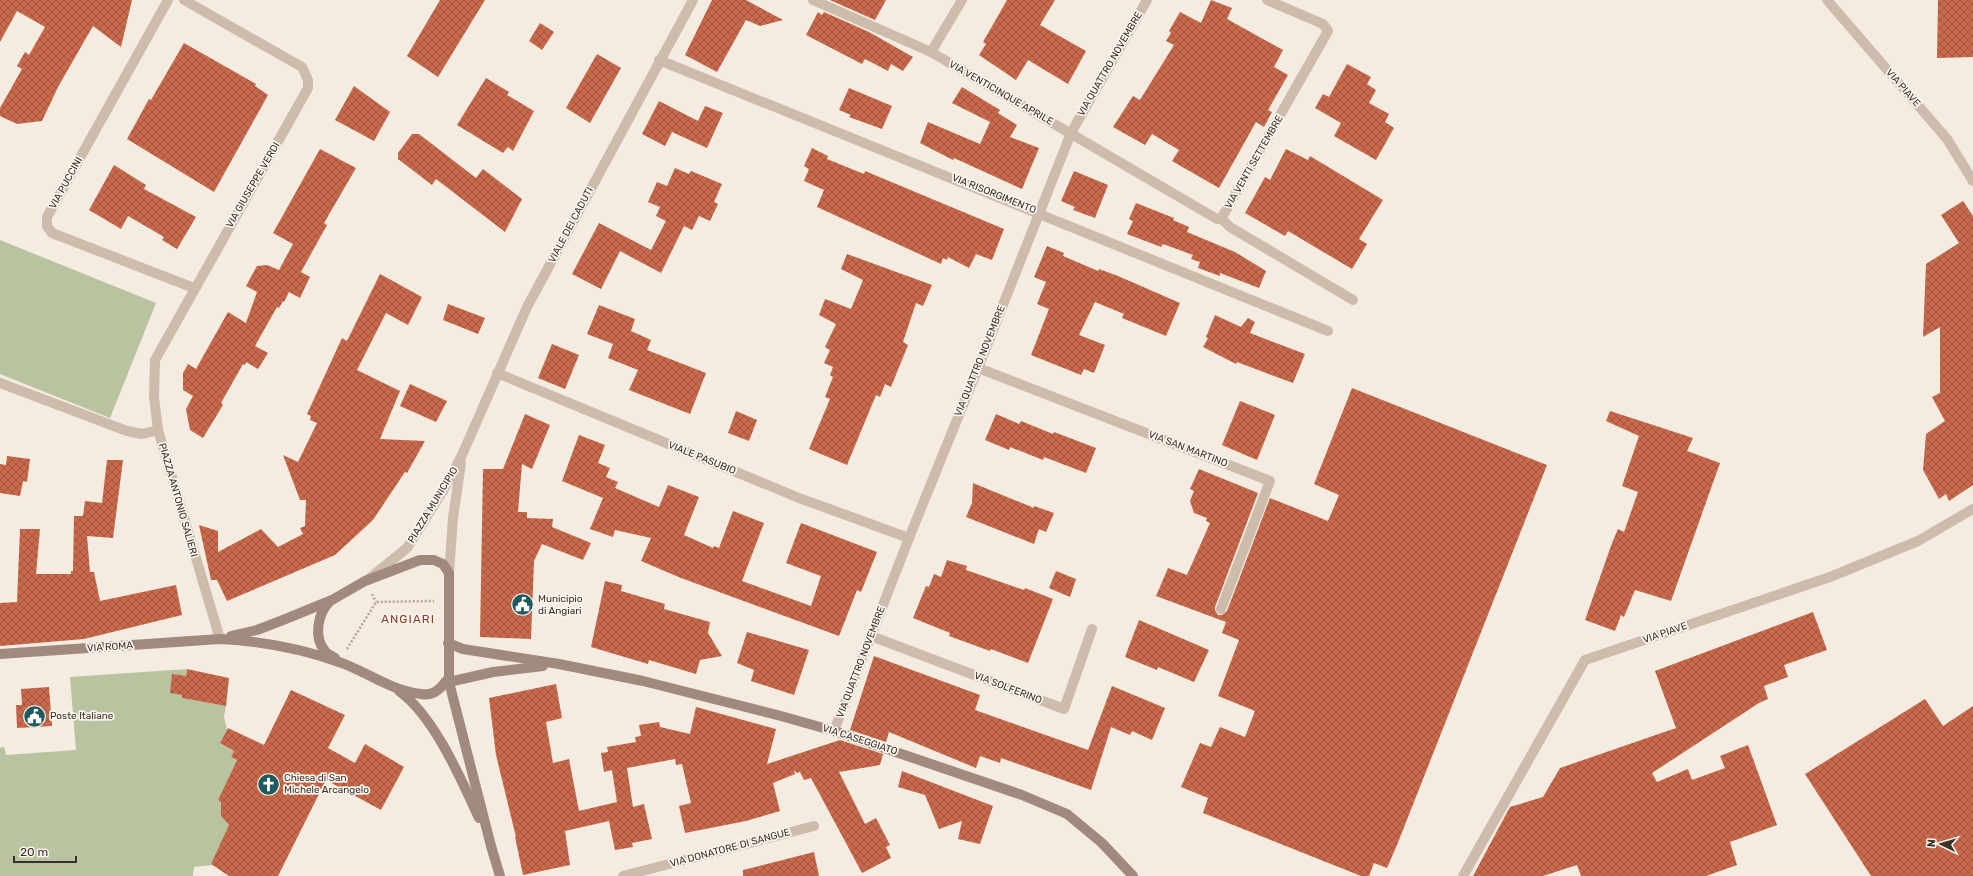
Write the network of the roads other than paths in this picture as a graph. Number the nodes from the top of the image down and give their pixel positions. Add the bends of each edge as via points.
1 (168, 0) edge
2 (184, 0) edge
3 (693, 0) edge
4 (813, 0) edge
5 (962, 0) edge
6 (1147, 0) edge
7 (1267, 0) edge
8 (1827, 0) edge
9 (931, 52) junction
10 (660, 60) junction
11 (1071, 133) junction
12 (1973, 181) edge
13 (1039, 212) junction
14 (1221, 218) junction
15 (194, 288) junction
16 (1353, 300) dead end
17 (1328, 331) dead end
18 (978, 368) junction
19 (498, 373) junction
20 (0, 383) edge
21 (158, 430) junction
22 (462, 455) junction
23 (1973, 508) edge
24 (908, 538) junction
25 (449, 572) junction
26 (365, 581) junction
27 (332, 600) junction
28 (1222, 609) dead end
29 (1092, 629) dead end
30 (871, 636) junction
31 (220, 639) junction
32 (448, 643) junction
33 (0, 654) edge
34 (340, 662) junction
35 (559, 664) junction
36 (449, 682) junction
37 (393, 686) junction
38 (834, 731) junction
39 (814, 826) dead end
40 (491, 846) junction
41 (500, 876) edge
42 (623, 876) edge
43 (1133, 876) edge
44 (1463, 876) edge

1 - 15 street, VIA PUCCINI via 47,217 47,226 52,233
2 - 15 street, VIA GIUSEPPE VERDI via 302,67 308,80 308,88
3 - 10 street, VIALE DEI CADUTI
4 - 9 street, VIA VENTICINQUE APRILE
5 - 9 street
6 - 11 street, VIA QUATTRO NOVEMBRE
7 - 14 street, VIA VENTI SETTEMBRE via 1323,24 1328,31
8 - 12 street, VIA PIAVE via 1946,140
9 - 11 street, VIA VENTICINQUE APRILE
10 - 13 street, VIA RISORGIMENTO
10 - 19 street, VIALE DEI CADUTI via 527,307
11 - 13 street, VIA QUATTRO NOVEMBRE
11 - 14 street, VIA VENTI SETTEMBRE via 1214,218
13 - 17 street, VIA RISORGIMENTO
13 - 18 street, VIA QUATTRO NOVEMBRE
14 - 16 street via 1230,227
15 - 21 street, VIA GIUSEPPE VERDI via 154,360 154,396
18 - 24 street, VIA QUATTRO NOVEMBRE
18 - 28 street, VIA SAN MARTINO via 1270,481
19 - 22 street, VIALE DEI CADUTI
19 - 24 street, VIALE PASUBIO via 798,498
20 - 21 street, PIAZZA ANTONIO SALIERI via 127,431 142,434
21 - 31 street, PIAZZA ANTONIO SALIERI
22 - 25 street, PIAZZA MUNICIPIO
22 - 26 street, PIAZZA MUNICIPIO via 407,548
23 - 44 street, VIA PIAVE via 1918,541 1830,577 1585,660
24 - 30 street, VIA QUATTRO NOVEMBRE
25 - 26 street, PIAZZA MUNICIPIO via 443,564 434,560 420,560
25 - 32 street, PIAZZA MUNICIPIO
26 - 27 street, PIAZZA MUNICIPIO
27 - 31 street, PIAZZA MUNICIPIO via 256,630
27 - 34 street, PIAZZA MUNICIPIO via 323,608 319,638 325,652
29 - 30 street, VIA SOLFERINO via 1064,709
30 - 38 street, VIA QUATTRO NOVEMBRE
31 - 33 street, VIA ROMA
31 - 34 street, PIAZZA MUNICIPIO via 279,644
32 - 35 street via 463,649
32 - 36 street, PIAZZA MUNICIPIO
34 - 37 street, PIAZZA MUNICIPIO
35 - 36 street, PIAZZA MUNICIPIO via 493,672
35 - 38 street, VIA CASEGGIATO via 643,680
36 - 37 street, PIAZZA MUNICIPIO via 446,681 437,691 428,695 416,694
36 - 40 street, PIAZZA MUNICIPIO
37 - 40 street, PIAZZA MUNICIPIO via 416,707 446,751
38 - 43 street, VIA CASEGGIATO via 1022,795 1067,814 1102,843
39 - 42 street, VIA DONATORE DI SANGUE
40 - 41 street, PIAZZA MUNICIPIO

